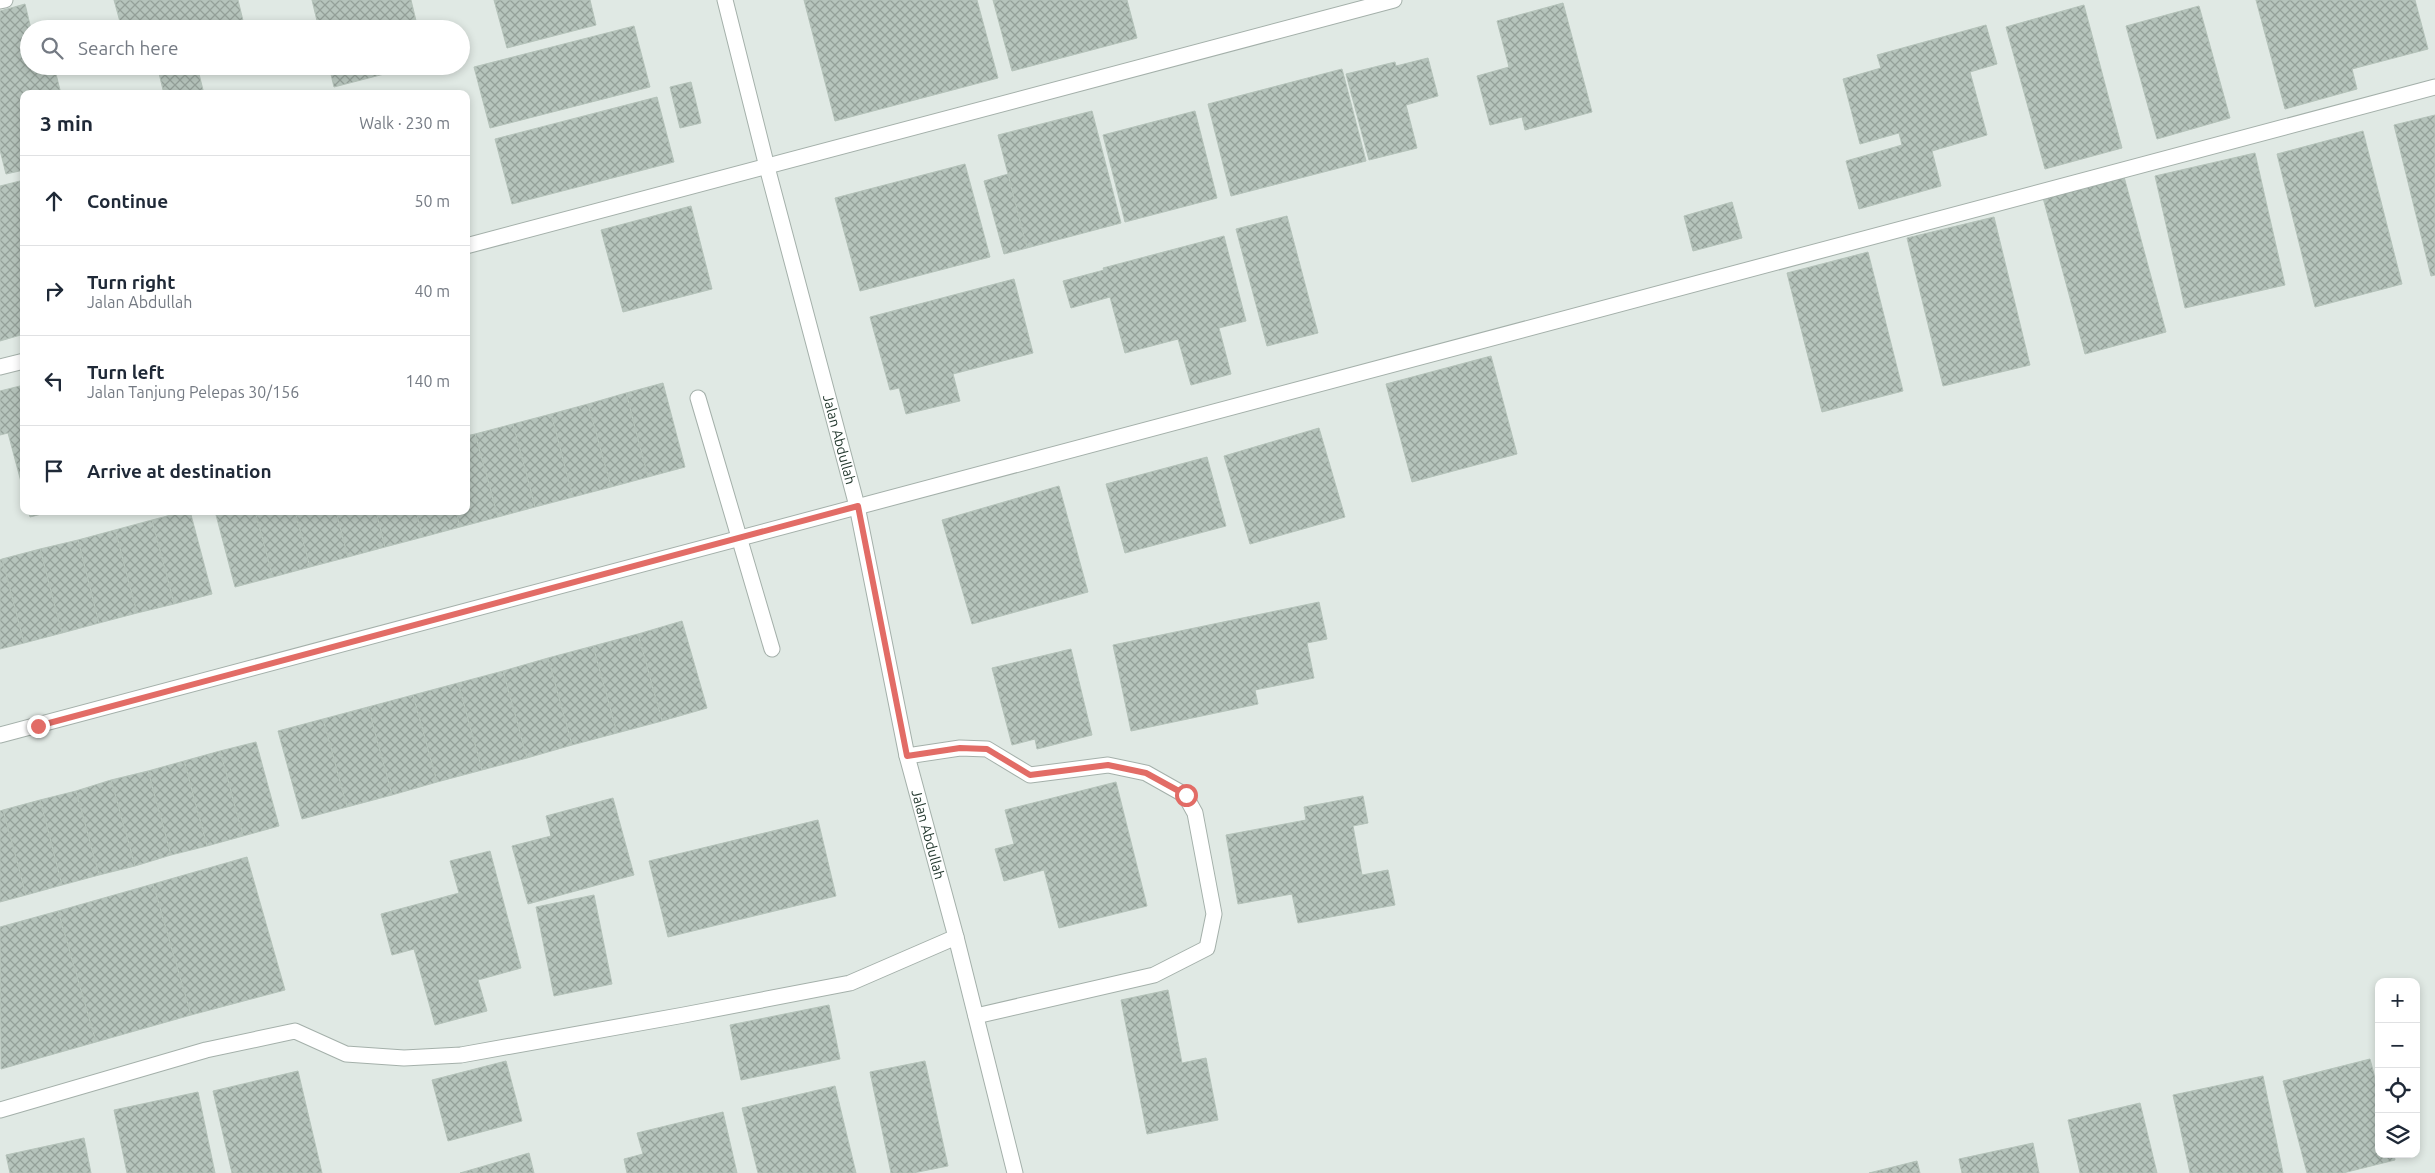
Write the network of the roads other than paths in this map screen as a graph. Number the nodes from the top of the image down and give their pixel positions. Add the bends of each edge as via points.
1 (5, 0) edge
2 (725, 0) edge
3 (1394, 0) edge
4 (0, 1) edge
5 (2435, 87) edge
6 (767, 167) junction
7 (470, 245) edge
8 (20, 362) edge
9 (0, 367) edge
10 (698, 398) dead end
11 (858, 506) junction
12 (739, 538) junction
13 (772, 649) dead end
14 (0, 736) edge
15 (907, 756) junction
16 (956, 937) junction
17 (976, 1016) junction
18 (0, 1110) edge
19 (1015, 1173) edge

1 - 4 street
2 - 6 street, Jalan Abdullah
3 - 6 street
5 - 11 street
6 - 7 street
6 - 11 street, Jalan Abdullah
8 - 9 street
10 - 12 street
11 - 12 street
11 - 15 street, Jalan Abdullah
12 - 13 street
12 - 14 street
15 - 16 street, Jalan Abdullah
15 - 17 street via 960,748 987,749 1030,775 1108,765 1146,773 1170,786 1186,795 1194,813 1214,914 1207,948 1154,975
16 - 17 street, Jalan Abdullah
16 - 18 street via 850,983 684,1015 461,1055 404,1058 346,1054 295,1030 206,1050
17 - 19 street, Jalan Abdullah

